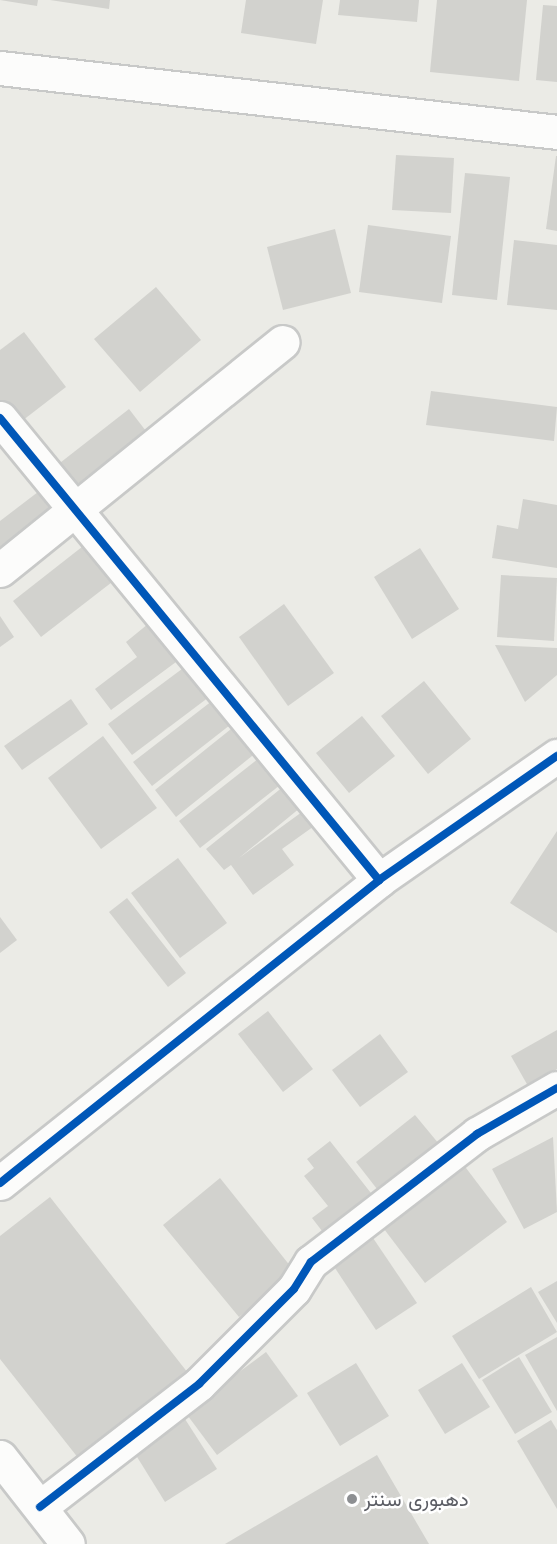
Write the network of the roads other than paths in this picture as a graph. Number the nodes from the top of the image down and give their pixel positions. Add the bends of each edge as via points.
1 (0, 68) edge
2 (557, 132) edge
3 (283, 342) dead end
4 (0, 418) edge
5 (75, 510) junction
6 (0, 570) edge
7 (557, 756) edge
8 (379, 880) junction
9 (557, 1088) edge
10 (0, 1183) edge
11 (0, 1457) edge
12 (40, 1508) junction
13 (68, 1544) edge

1 - 2 street
3 - 5 street
4 - 5 street
5 - 6 street
5 - 8 street
7 - 8 street
8 - 10 street
9 - 12 street via 477,1134 311,1262 294,1289 199,1384
11 - 12 street
12 - 13 street

